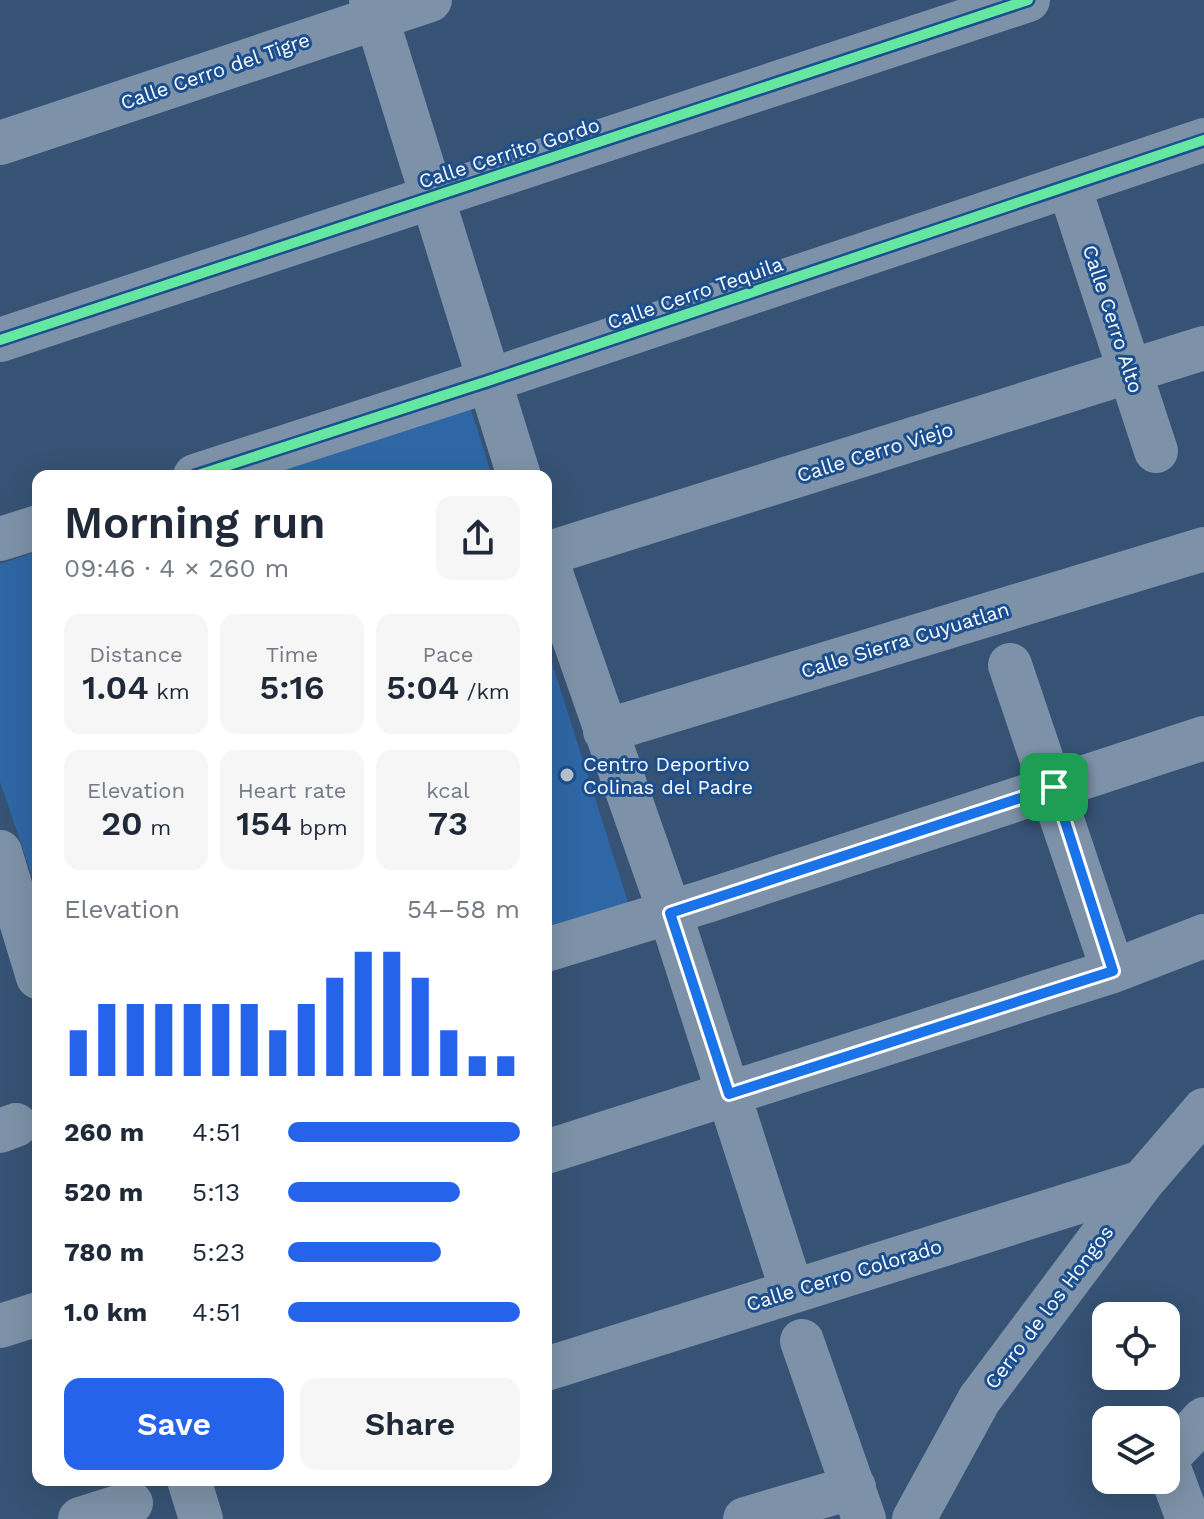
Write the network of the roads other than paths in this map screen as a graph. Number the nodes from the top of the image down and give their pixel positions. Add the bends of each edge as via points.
1 (430, 0) edge
2 (1028, 0) edge
3 (374, 9) edge
4 (1204, 140) edge
5 (0, 143) edge
6 (1069, 186) junction
7 (431, 198) junction
8 (0, 340) edge
9 (1204, 348) edge
10 (1131, 372) junction
11 (488, 381) junction
12 (1156, 451) dead end
13 (214, 470) edge
14 (517, 470) edge
15 (32, 529) edge
16 (0, 539) edge
17 (1204, 549) edge
18 (552, 555) edge
19 (552, 575) edge
20 (1010, 665) dead end
21 (605, 731) junction
22 (1204, 738) edge
23 (1054, 787) junction
24 (0, 852) edge
25 (670, 913) junction
26 (1204, 936) edge
27 (552, 948) edge
28 (32, 957) edge
29 (1113, 971) junction
30 (729, 1094) junction
31 (1204, 1110) edge
32 (552, 1150) edge
33 (1142, 1182) junction
34 (792, 1291) junction
35 (32, 1316) edge
36 (0, 1326) edge
37 (802, 1341) dead end
38 (552, 1367) edge
39 (1204, 1419) edge
40 (1180, 1445) edge
41 (192, 1486) edge
42 (1179, 1494) edge
43 (131, 1503) dead end
44 (859, 1503) edge
45 (80, 1519) edge
46 (201, 1519) edge
47 (745, 1519) edge
48 (914, 1519) edge
49 (1188, 1519) edge

1 - 3 street, Calle Cerro del Tigre
2 - 7 street, Calle Cerrito Gordo
3 - 5 street, Calle Cerro del Tigre
3 - 7 street
4 - 6 street, Calle Cerro Tequila
6 - 10 street, Calle Cerro Alto
6 - 11 street, Calle Cerro Tequila
7 - 8 street, Calle Cerrito Gordo
7 - 11 street
9 - 10 street, Calle Cerro Viejo
10 - 12 street, Calle Cerro Alto
10 - 18 street, Calle Cerro Viejo
11 - 13 street, Calle Cerro Tequila
11 - 14 street
15 - 16 street
17 - 21 street, Calle Sierra Cuyuatlan
19 - 21 street
20 - 23 street
21 - 25 street
22 - 23 street
23 - 25 street
23 - 29 street
24 - 28 street
25 - 27 street
25 - 30 street
26 - 29 street
29 - 30 street
30 - 32 street
30 - 34 street
31 - 33 street, Cerro de los Hongos
33 - 34 street, Calle Cerro Colorado
33 - 48 street, Cerro de los Hongos via 979,1400
34 - 38 street, Calle Cerro Colorado
35 - 36 street
37 - 44 street
39 - 40 street
41 - 46 street
42 - 49 street
43 - 45 street
44 - 47 street

